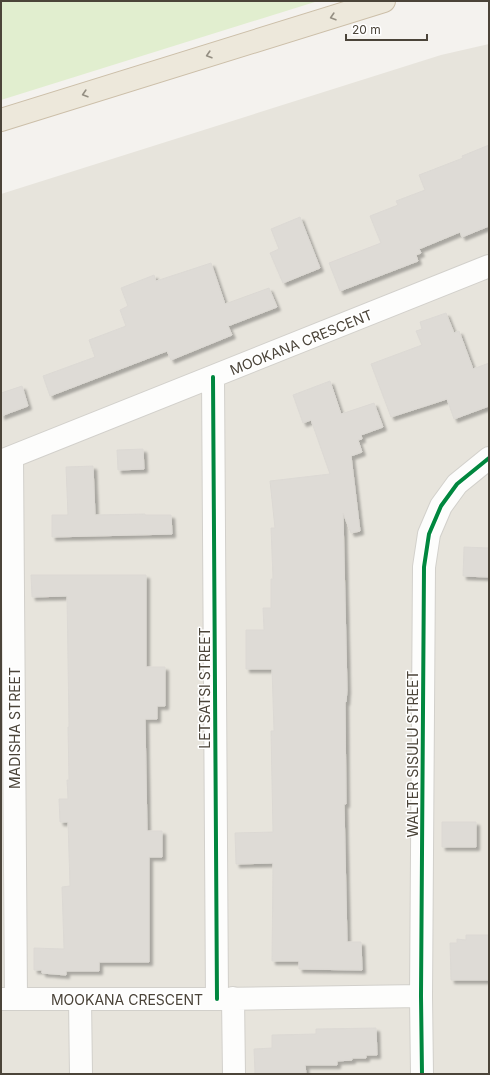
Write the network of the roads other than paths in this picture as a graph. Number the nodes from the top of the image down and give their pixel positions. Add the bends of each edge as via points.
1 (384, 1) edge
2 (1, 120) edge
3 (489, 266) edge
4 (213, 377) junction
5 (489, 458) edge
6 (6, 460) edge
7 (421, 996) junction
8 (80, 998) junction
9 (8, 999) edge
10 (225, 999) junction
11 (81, 1074) edge
12 (234, 1074) edge
13 (422, 1074) edge

1 -> 2 highway
3 - 4 street, MOOKANA CRESCENT
4 - 6 street, MOOKANA CRESCENT
4 - 10 street, LETSATSI STREET
5 - 7 street, WALTER SISULU STREET via 457,484 441,506 429,534 424,568
6 - 9 street, MADISHA STREET
7 - 10 street, MOOKANA CRESCENT
7 - 13 street, WALTER SISULU STREET
8 - 9 street, MOOKANA CRESCENT
8 - 10 street, MOOKANA CRESCENT
8 - 11 street
10 - 12 street, LETSATSI STREET

